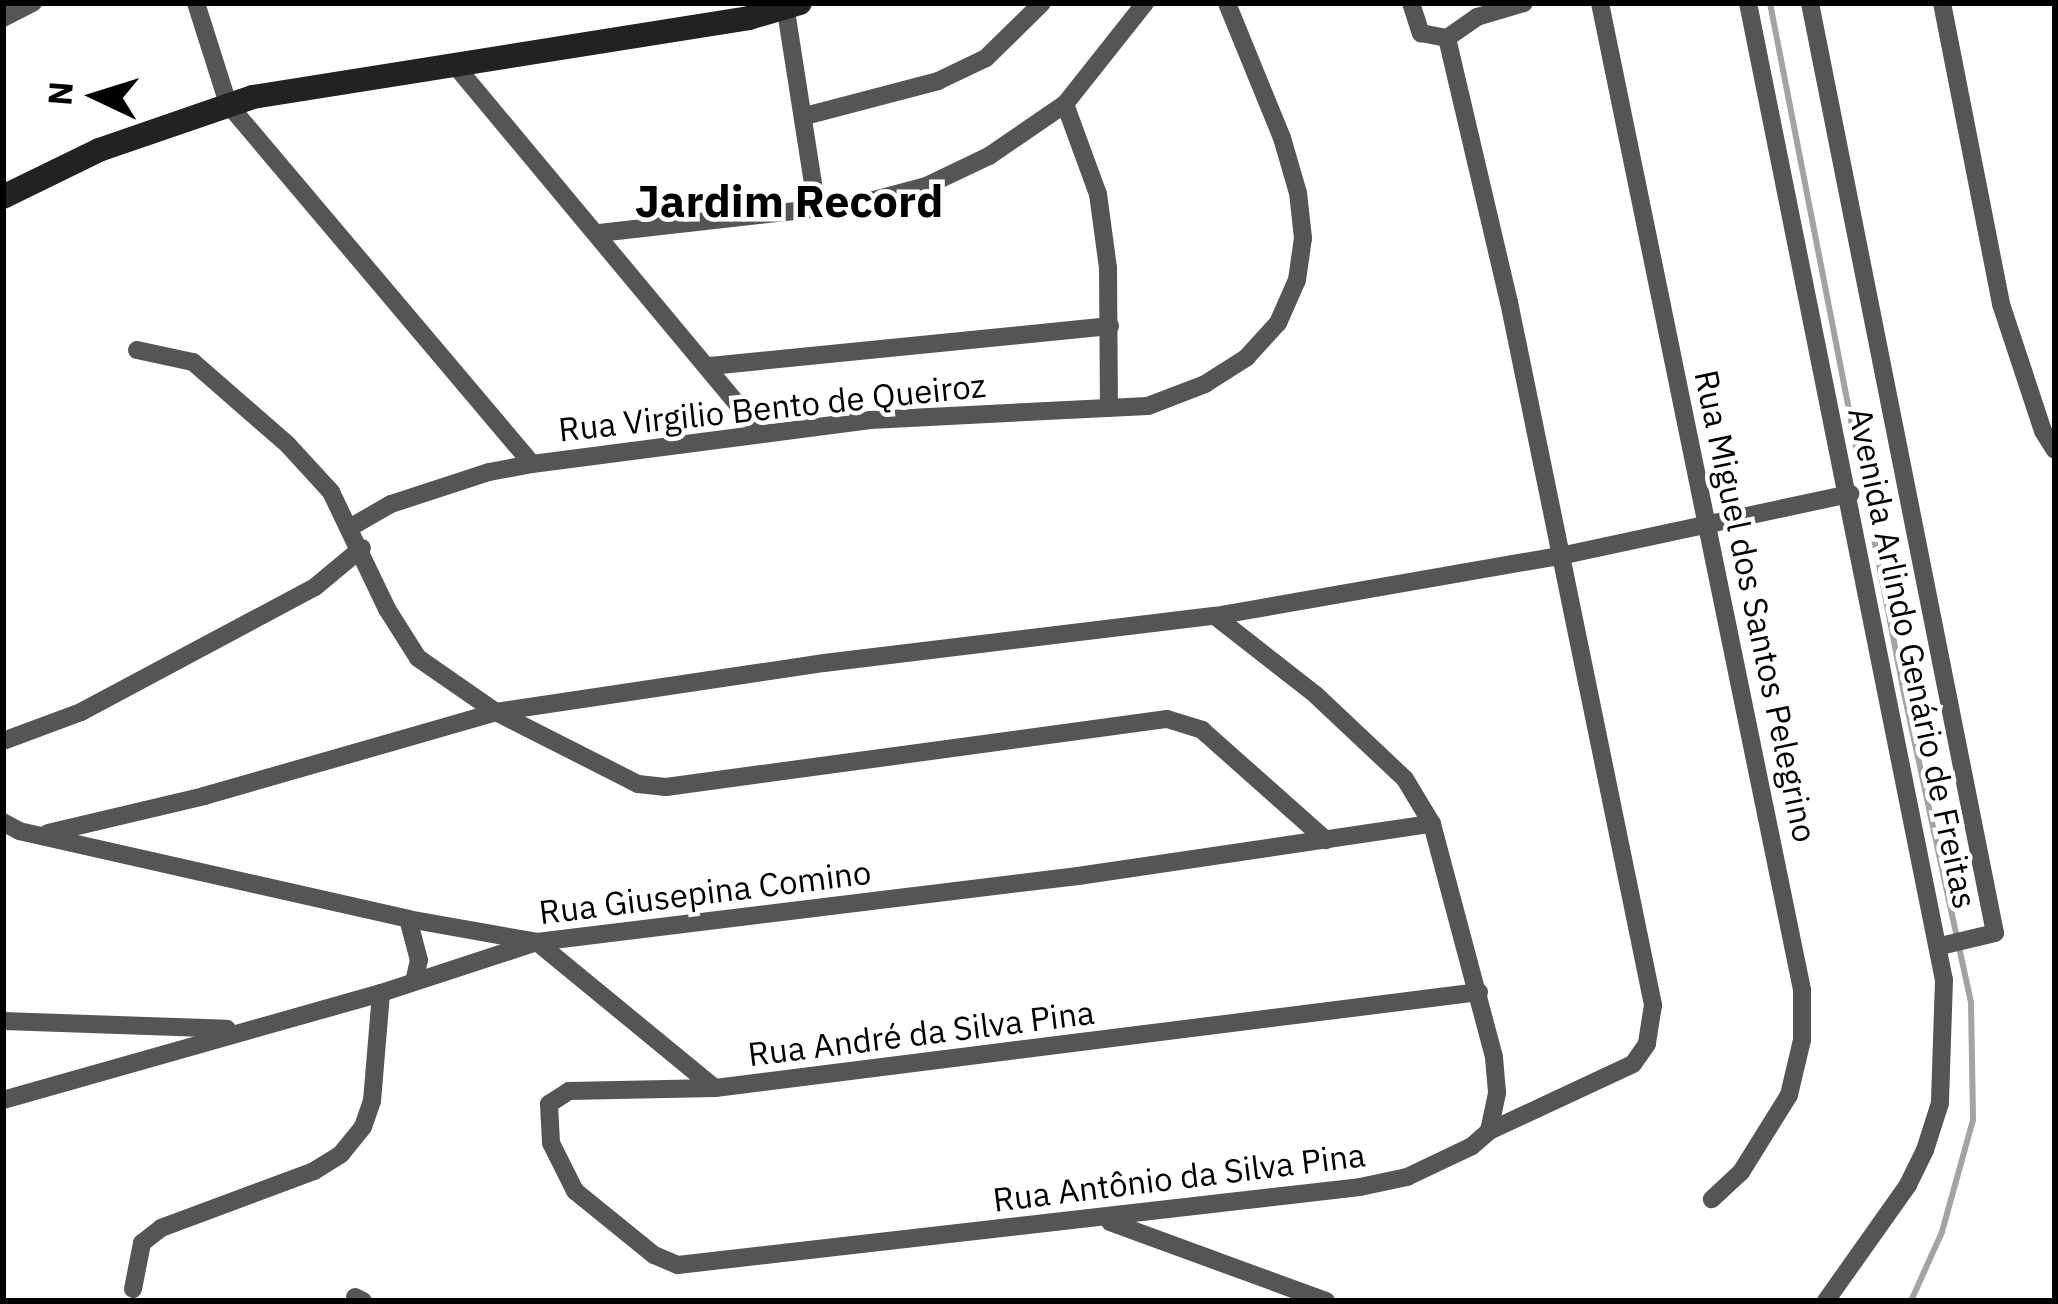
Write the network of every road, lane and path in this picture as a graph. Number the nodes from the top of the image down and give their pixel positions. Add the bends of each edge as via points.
1 (33, 3) edge
2 (196, 3) edge
3 (1042, 3) edge
4 (1145, 3) edge
5 (1227, 3) edge
6 (1411, 3) edge
7 (1524, 3) edge
8 (1600, 3) edge
9 (1748, 3) edge
10 (1810, 3) edge
11 (1942, 3) edge
12 (789, 6) edge
13 (3, 18) edge
14 (1447, 38) junction
15 (454, 64) junction
16 (228, 104) junction
17 (1065, 104) junction
18 (805, 116) junction
19 (3, 197) edge
20 (817, 209) junction
21 (599, 233) junction
22 (1110, 326) junction
23 (137, 350) dead end
24 (710, 366) junction
25 (1109, 408) junction
26 (761, 434) junction
27 (2055, 450) edge
28 (532, 464) junction
29 (1850, 494) junction
30 (1711, 526) junction
31 (351, 527) junction
32 (362, 548) junction
33 (1561, 556) junction
34 (1215, 616) junction
35 (496, 712) junction
36 (3, 741) edge
37 (3, 822) edge
38 (1432, 824) junction
39 (49, 833) junction
40 (1326, 840) junction
41 (408, 919) junction
42 (537, 942) junction
43 (1946, 945) junction
44 (414, 981) junction
45 (1479, 992) junction
46 (381, 993) junction
47 (3, 1021) edge
48 (107, 1024) junction
49 (244, 1029) junction
50 (116, 1065) junction
51 (715, 1088) junction
52 (3, 1100) edge
53 (1489, 1131) junction
54 (1712, 1199) dead end
55 (1103, 1219) junction
56 (133, 1289) dead end
57 (1326, 1301) edge
58 (1826, 1301) edge

1 - 13 street
2 - 16 street
3 - 18 street via 986,58 917,88
4 - 17 street
5 - 25 street, Rua Virgilio Bento de Queiroz via 1298,193 1297,280 1278,323 1246,358 1148,406
6 - 14 street via 1421,33
7 - 14 street via 1477,17
8 - 30 street, Rua Miguel dos Santos Pelegrino
9 - 29 street, Avenida Arlindo Genário de Freitas
10 - 43 street, Avenida Arlindo Genário de Freitas via 1988,935
11 - 27 street via 2001,304
12 - 15 main road
12 - 18 street
14 - 33 street, Rua Antônio da Silva Pina
15 - 16 main road
15 - 21 street
16 - 19 main road via 63,165
16 - 28 street
17 - 20 street via 989,156 926,186
17 - 22 street via 1098,194
18 - 20 street
20 - 21 street
21 - 24 street
22 - 24 street
22 - 25 street
23 - 31 street via 194,362 249,405 331,492
24 - 26 street
25 - 26 street, Rua Virgilio Bento de Queiroz
26 - 28 street, Rua Virgilio Bento de Queiroz
28 - 31 street, Rua Virgilio Bento de Queiroz via 391,504
29 - 30 street
29 - 43 street, Avenida Arlindo Genário de Freitas
30 - 33 street
30 - 54 street, Rua Miguel dos Santos Pelegrino via 1802,990 1802,1040 1789,1095 1741,1172
31 - 32 street
32 - 35 street via 418,658
32 - 36 street via 315,587 81,712
33 - 34 street
33 - 53 street, Rua Antônio da Silva Pina via 1652,1024 1634,1064
34 - 35 street via 824,662
34 - 38 street via 1405,779
35 - 39 street
35 - 40 street via 638,784 666,788 1167,719 1202,730
37 - 39 street, Rua André da Silva Pina
38 - 40 street, Rua Giusepina Comino
38 - 45 street
39 - 41 street, Rua André da Silva Pina
40 - 42 street, Rua Giusepina Comino
41 - 42 street, Rua André da Silva Pina
41 - 44 street via 419,960
42 - 44 street, Rua Giusepina Comino
42 - 51 street, Rua André da Silva Pina
43 - 58 street, Avenida Arlindo Genário de Freitas via 1940,1103 1925,1150
44 - 46 street, Rua Giusepina Comino
45 - 51 street, Rua André da Silva Pina
45 - 53 street via 1497,1092
46 - 49 street, Rua Giusepina Comino
46 - 56 street via 372,1101 341,1154 161,1228 142,1243
47 - 48 street
48 - 49 street
48 - 50 street
49 - 50 street, Rua Giusepina Comino
50 - 52 street, Rua Giusepina Comino
51 - 55 street, Rua Antônio da Silva Pina via 569,1091 549,1104 551,1143 575,1191 678,1265
53 - 55 street, Rua Antônio da Silva Pina via 1407,1177
55 - 57 street

